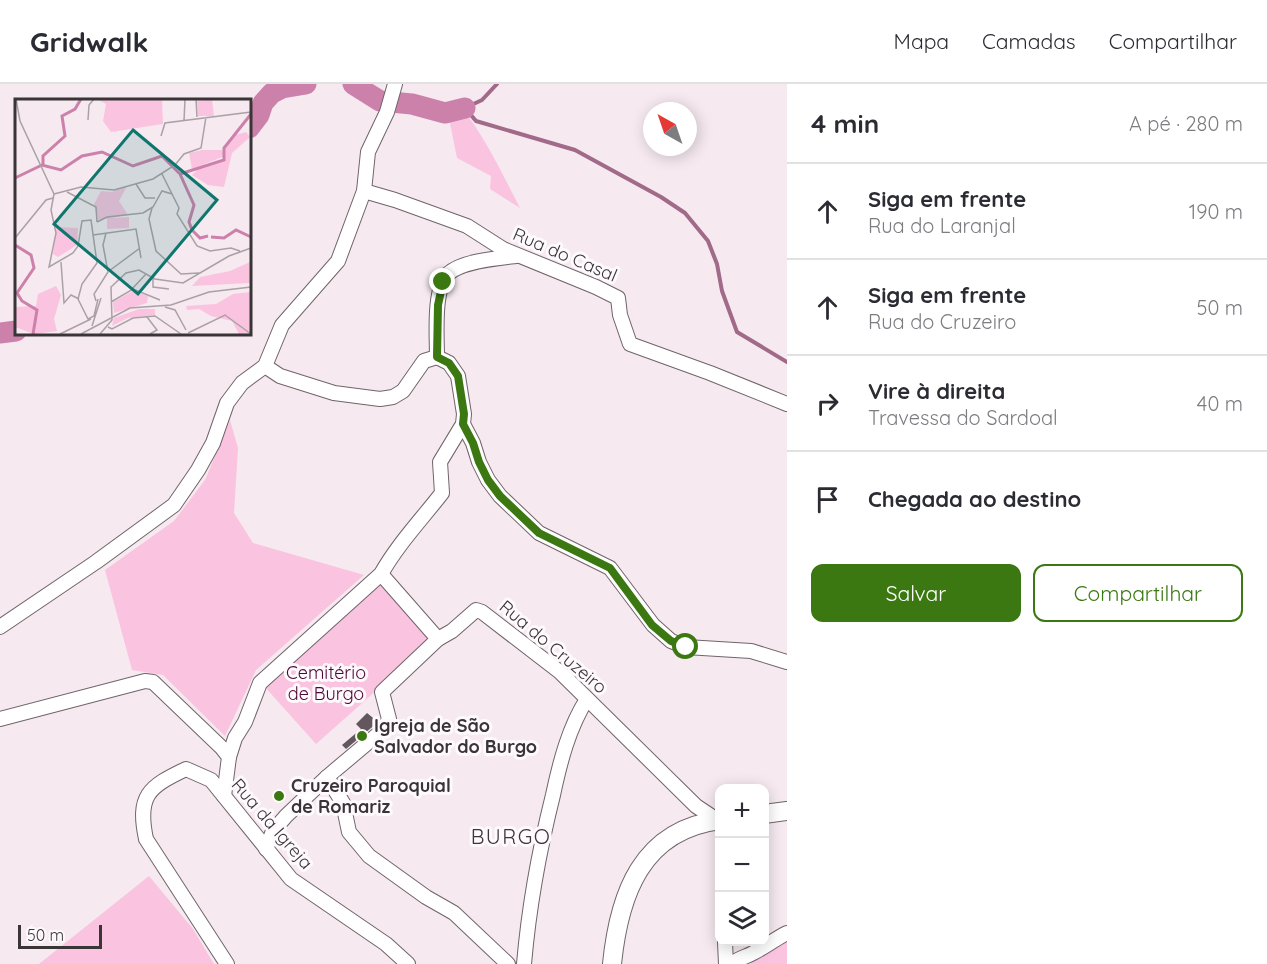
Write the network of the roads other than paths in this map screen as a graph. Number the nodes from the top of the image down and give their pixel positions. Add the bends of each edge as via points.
1 (394, 89) edge
2 (364, 191) junction
3 (518, 255) junction
4 (437, 357) junction
5 (265, 366) junction
6 (787, 404) edge
7 (463, 424) junction
8 (381, 573) junction
9 (0, 627) edge
10 (438, 639) junction
11 (787, 662) edge
12 (587, 699) junction
13 (0, 719) edge
14 (229, 758) junction
15 (327, 777) junction
16 (224, 796) junction
17 (787, 811) edge
18 (769, 813) edge
19 (715, 818) edge
20 (715, 820) edge
21 (266, 849) junction
22 (787, 933) edge
23 (725, 946) edge
24 (227, 964) edge
25 (408, 964) edge
26 (508, 964) edge
27 (524, 964) edge
28 (612, 964) edge
29 (726, 964) edge
30 (732, 964) edge

1 - 2 street via 368,152
2 - 3 street, Rua do Casal via 467,226
2 - 5 street via 338,261 282,325
3 - 4 street via 458,267 447,274 438,305
3 - 6 street, Rua do Casal via 618,298 630,344
4 - 5 street via 424,361 403,391 380,399 334,393 280,376
4 - 7 street via 449,363 458,376
5 - 9 street via 242,383 227,403 213,443 174,505
7 - 8 street via 440,462 442,494
7 - 11 street via 488,480 500,496 539,533 610,568 652,625 671,641 686,647 751,651
8 - 10 street
8 - 14 street via 260,683 245,722 234,738
10 - 12 street, Rua do Cruzeiro via 476,610 482,612 560,672
10 - 15 street via 382,692 389,719 384,729
12 - 19 street, Rua do Cruzeiro via 696,806
12 - 27 street via 569,736 542,838
13 - 14 street via 153,682
14 - 16 street
15 - 21 street via 273,831
15 - 26 street via 343,803 350,832 369,856 454,914
16 - 21 street, Rua da Igreja
16 - 24 street, Rua da Igreja via 211,780 186,769 163,780 146,795 142,819 146,839
17 - 18 main road
20 - 28 main road via 681,831 657,847 637,870 622,906
21 - 25 street, Rua da Igreja via 291,879 386,944
22 - 30 street
23 - 29 street

